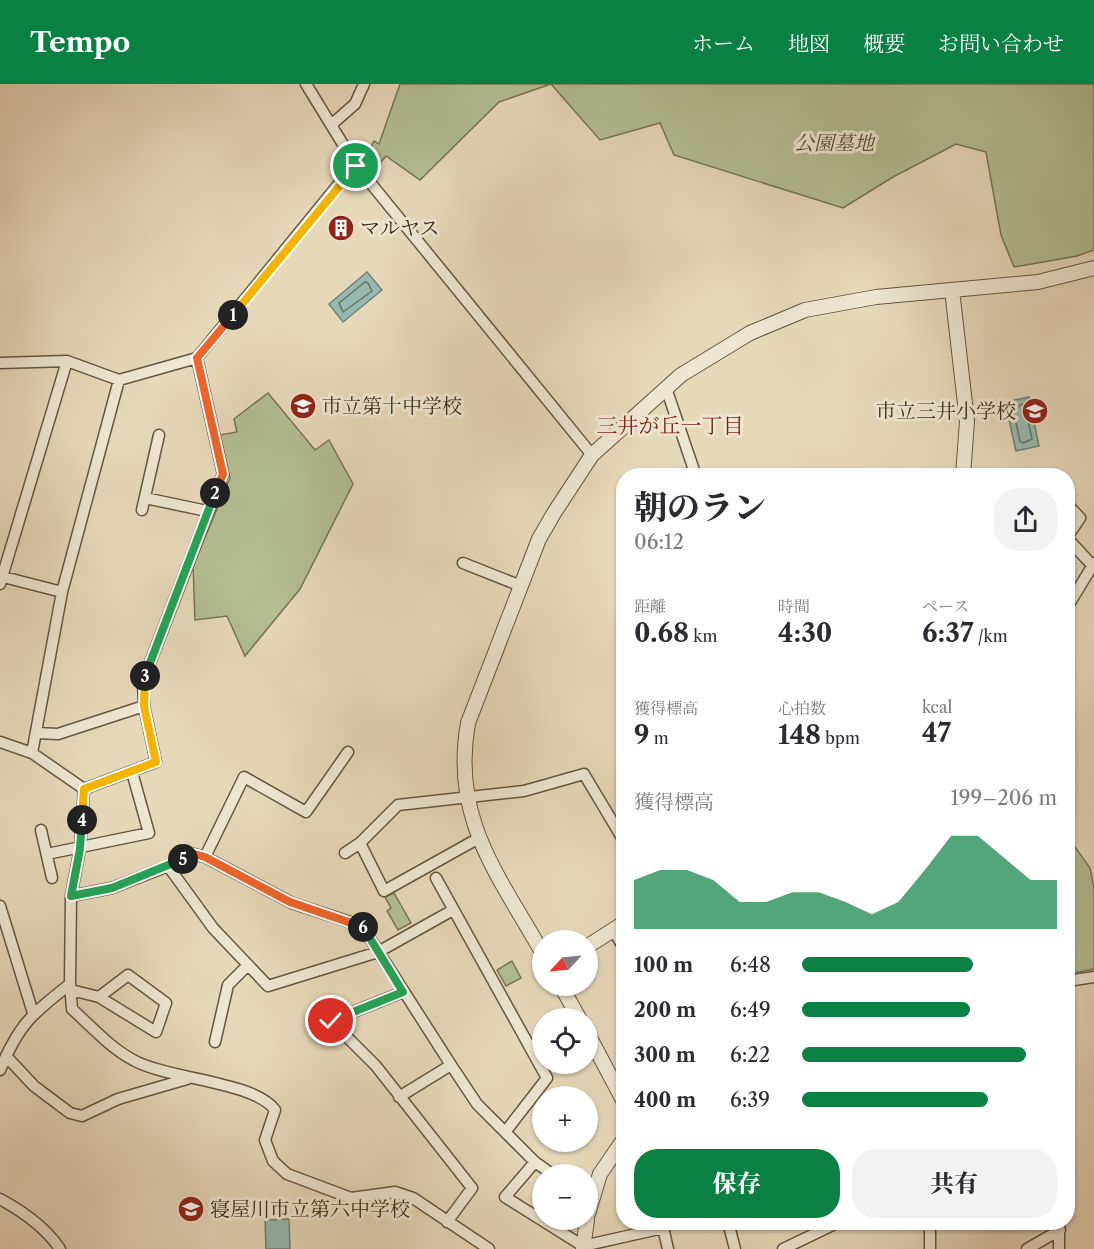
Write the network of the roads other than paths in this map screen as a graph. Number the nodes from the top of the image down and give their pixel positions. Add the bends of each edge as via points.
1 (306, 84) edge
2 (364, 84) edge
3 (331, 125) junction
4 (355, 164) junction
5 (1094, 268) edge
6 (952, 290) junction
7 (197, 358) junction
8 (67, 361) junction
9 (0, 363) edge
10 (118, 380) junction
11 (666, 388) junction
12 (159, 435) dead end
13 (592, 455) junction
14 (693, 468) edge
15 (964, 468) edge
16 (145, 498) junction
17 (142, 510) dead end
18 (207, 511) junction
19 (1075, 513) edge
20 (1075, 526) edge
21 (1075, 545) edge
22 (463, 563) dead end
23 (1093, 564) edge
24 (1, 579) edge
25 (521, 586) junction
26 (62, 592) junction
27 (1075, 594) edge
28 (144, 706) junction
29 (36, 733) junction
30 (0, 742) edge
31 (348, 752) dead end
32 (32, 753) junction
33 (132, 772) junction
34 (84, 789) junction
35 (466, 798) junction
36 (616, 828) edge
37 (41, 830) dead end
38 (479, 838) junction
39 (360, 843) junction
40 (80, 849) junction
41 (345, 853) dead end
42 (46, 854) junction
43 (205, 857) junction
44 (168, 866) junction
45 (52, 878) dead end
46 (436, 878) dead end
47 (71, 896) junction
48 (0, 906) edge
49 (453, 910) junction
50 (616, 929) edge
51 (532, 934) edge
52 (598, 940) edge
53 (378, 952) junction
54 (248, 965) junction
55 (1094, 977) edge
56 (1075, 980) edge
57 (70, 987) junction
58 (403, 992) junction
59 (99, 997) junction
60 (33, 1013) junction
61 (215, 1042) dead end
62 (598, 1049) edge
63 (6, 1056) junction
64 (451, 1065) junction
65 (0, 1070) edge
66 (616, 1077) edge
67 (187, 1079) junction
68 (399, 1097) junction
69 (506, 1131) junction
70 (616, 1151) edge
71 (535, 1162) junction
72 (538, 1164) edge
73 (598, 1180) edge
74 (0, 1199) edge
75 (447, 1222) junction
76 (586, 1230) edge
77 (644, 1230) edge
78 (663, 1230) edge
79 (730, 1230) edge
80 (822, 1230) edge
81 (930, 1230) edge
82 (1054, 1230) edge
83 (1060, 1230) edge
84 (583, 1247) edge
85 (60, 1249) edge
86 (489, 1249) edge
87 (668, 1249) edge
88 (735, 1249) edge
89 (783, 1249) edge
90 (929, 1249) edge
91 (1027, 1249) edge
92 (1059, 1249) edge

1 - 3 street
2 - 3 street via 355,104
3 - 4 street
4 - 7 street
4 - 13 street
5 - 6 street via 1038,282
6 - 11 street via 876,297 805,310 735,342
6 - 15 street via 967,421
7 - 10 street
7 - 18 street via 223,474
8 - 9 street
8 - 10 street
8 - 24 street
10 - 26 street
11 - 13 street
11 - 14 street
12 - 16 street
13 - 25 street via 539,539
16 - 17 street
16 - 18 street
18 - 28 street via 143,681
19 - 20 street via 1080,518
21 - 23 street
22 - 25 street
23 - 27 street
24 - 26 street
25 - 35 street via 468,723 462,754
26 - 29 street
28 - 29 street via 58,734
28 - 33 street via 156,762
29 - 32 street
30 - 32 street
31 - 43 street via 306,812 244,777
32 - 34 street
33 - 34 street
33 - 40 street via 149,833
34 - 40 street
35 - 36 street via 524,791 584,774
35 - 38 street
35 - 39 street via 398,805
37 - 42 street
38 - 39 street via 384,891
38 - 51 street
39 - 41 street
40 - 42 street
40 - 47 street
42 - 45 street
43 - 44 street via 194,854
43 - 53 street via 290,902 362,926
44 - 47 street via 112,888
44 - 54 street via 213,928
46 - 49 street
47 - 57 street
48 - 60 street
49 - 53 street
49 - 69 street via 547,1078
50 - 52 street
53 - 54 street via 268,986
53 - 58 street
54 - 61 street via 228,985
55 - 56 street
57 - 59 street
57 - 60 street
57 - 67 street via 72,1009 117,1049 137,1062
58 - 64 street
58 - 68 street via 331,1021 376,1066
59 - 59 street via 128,975 166,1003 156,1032
60 - 63 street via 17,1032
62 - 66 street
63 - 65 street
63 - 67 street via 34,1086 70,1113 82,1116 118,1099
64 - 68 street
64 - 69 street via 477,1104
67 - 75 street via 245,1091 270,1103 275,1110 265,1140 273,1161 287,1174 351,1198 395,1192 413,1198
68 - 75 street via 472,1188
69 - 71 street
70 - 73 street
71 - 72 street
71 - 84 street via 505,1197
74 - 85 street via 15,1207
75 - 86 street
76 - 84 street
77 - 84 street
78 - 87 street
79 - 88 street
80 - 89 street
81 - 90 street
82 - 91 street
83 - 92 street

